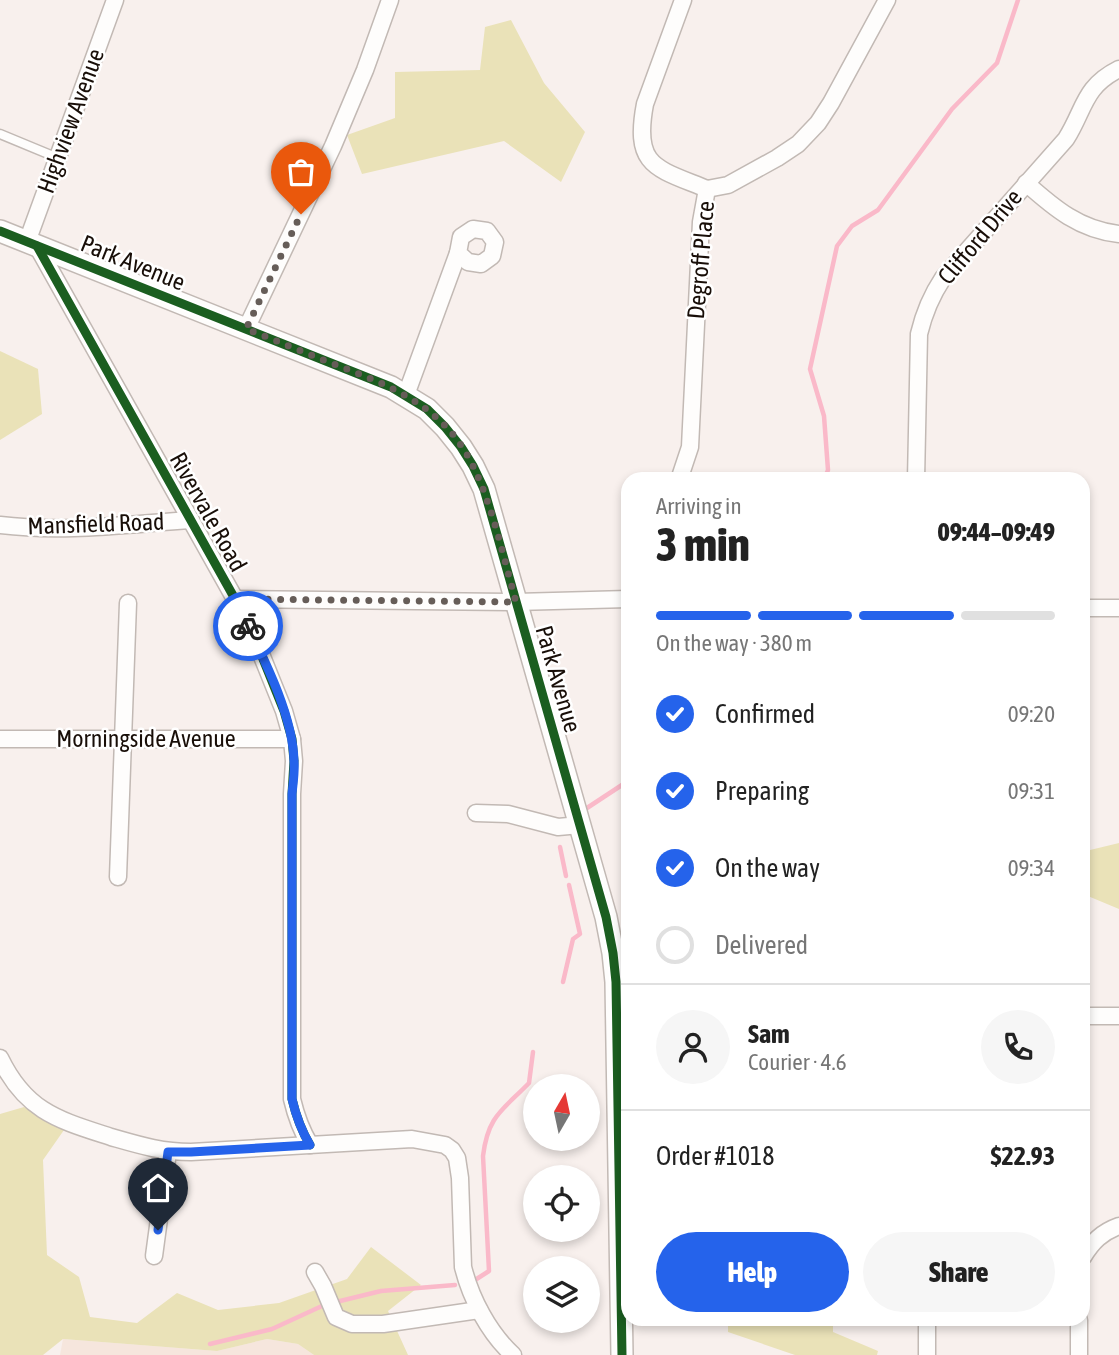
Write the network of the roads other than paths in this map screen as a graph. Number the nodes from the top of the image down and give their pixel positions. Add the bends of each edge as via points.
1 (390, 0) edge
2 (683, 0) edge
3 (887, 0) edge
4 (110, 2) edge
5 (1119, 69) edge
6 (0, 134) edge
7 (58, 158) junction
8 (1026, 183) junction
9 (707, 189) junction
10 (0, 231) edge
11 (1119, 234) edge
12 (32, 244) junction
13 (458, 253) dead end
14 (246, 329) junction
15 (406, 395) junction
16 (682, 472) edge
17 (916, 472) edge
18 (191, 520) junction
19 (0, 525) edge
20 (235, 599) junction
21 (621, 599) edge
22 (516, 602) junction
23 (128, 603) dead end
24 (1090, 608) edge
25 (1119, 608) edge
26 (0, 739) edge
27 (123, 739) junction
28 (292, 739) junction
29 (476, 813) dead end
30 (580, 825) junction
31 (118, 877) dead end
32 (621, 1007) edge
33 (1090, 1016) edge
34 (1119, 1016) edge
35 (0, 1058) edge
36 (310, 1145) junction
37 (168, 1152) junction
38 (1119, 1226) edge
39 (1090, 1246) edge
40 (154, 1256) dead end
41 (319, 1279) dead end
42 (480, 1310) junction
43 (622, 1326) edge
44 (926, 1326) edge
45 (1079, 1326) edge
46 (513, 1355) edge
47 (622, 1355) edge
48 (927, 1355) edge
49 (1079, 1355) edge

1 - 14 street via 333,146
2 - 9 street, Degroff Place via 645,104 641,138 657,168
3 - 9 street via 818,123 798,145 728,185
4 - 7 street, Highview Avenue
5 - 8 street, Clifford Drive via 1095,85 1066,139
6 - 7 lane
7 - 12 street, Highview Avenue
8 - 11 street via 1069,218
8 - 17 street, Clifford Drive via 943,278 923,314 918,345
9 - 16 street, Degroff Place via 701,222 690,447
10 - 12 street, Park Avenue
12 - 14 street, Park Avenue
12 - 18 street, Rivervale Road
13 - 15 street
14 - 15 street, Park Avenue
15 - 22 street, Park Avenue via 446,427 473,466 484,489
18 - 19 street, Mansfield Road via 53,528
18 - 20 street, Rivervale Road
20 - 22 street
20 - 28 street, Rivervale Road
21 - 22 street
22 - 30 street, Park Avenue
23 - 27 street
24 - 25 street
26 - 27 street, Morningside Avenue
27 - 28 street, Morningside Avenue
27 - 31 street
28 - 36 street, Rivervale Road via 292,1099
29 - 30 street via 508,814 558,827
30 - 32 street, Park Avenue via 606,917
33 - 34 street
35 - 37 street via 24,1095 57,1118
36 - 37 street
36 - 42 street via 412,1139 452,1150 460,1178 463,1267
37 - 40 street
38 - 39 street
41 - 42 street via 336,1317 352,1324
42 - 46 street
43 - 47 street, Park Avenue
44 - 48 street
45 - 49 street

